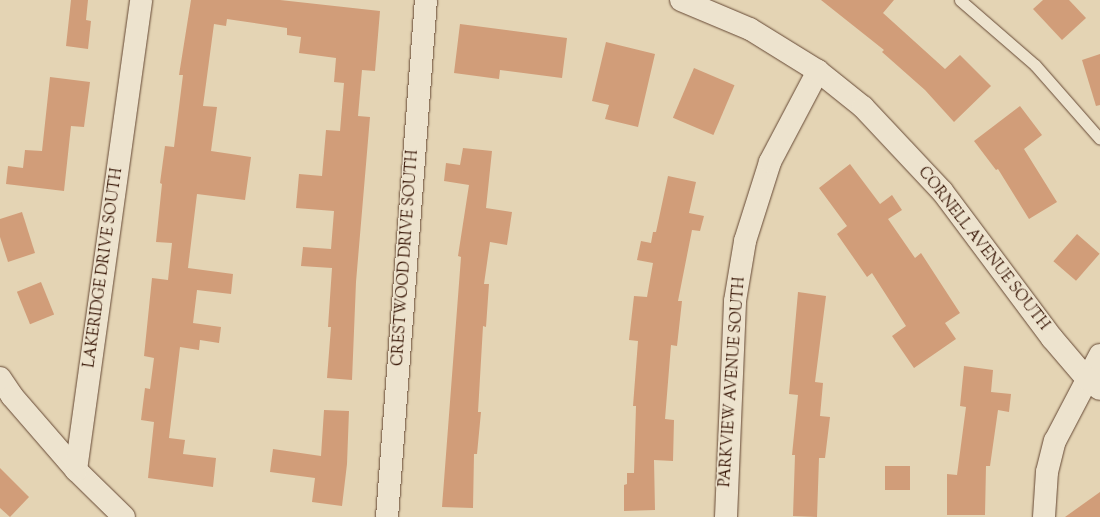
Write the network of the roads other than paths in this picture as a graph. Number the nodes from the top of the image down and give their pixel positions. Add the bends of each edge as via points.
1 (141, 0) edge
2 (426, 0) edge
3 (681, 0) edge
4 (960, 0) edge
5 (818, 71) junction
6 (1100, 139) edge
7 (1100, 355) edge
8 (0, 378) edge
9 (1094, 384) edge
10 (76, 470) junction
11 (124, 517) edge
12 (387, 517) edge
13 (726, 517) edge
14 (1044, 517) edge

1 - 10 street, LAKERIDGE DRIVE SOUTH
2 - 12 street, CRESTWOOD DRIVE SOUTH
3 - 5 street, CORNELL AVENUE SOUTH via 750,29
4 - 6 lane via 1036,65
5 - 9 street, CORNELL AVENUE SOUTH via 863,106 942,191 1052,338
5 - 13 street, PARKVIEW AVENUE SOUTH via 770,162 745,241 734,324
7 - 9 street
8 - 10 street via 12,396
9 - 14 street via 1055,441 1047,472
10 - 11 street

